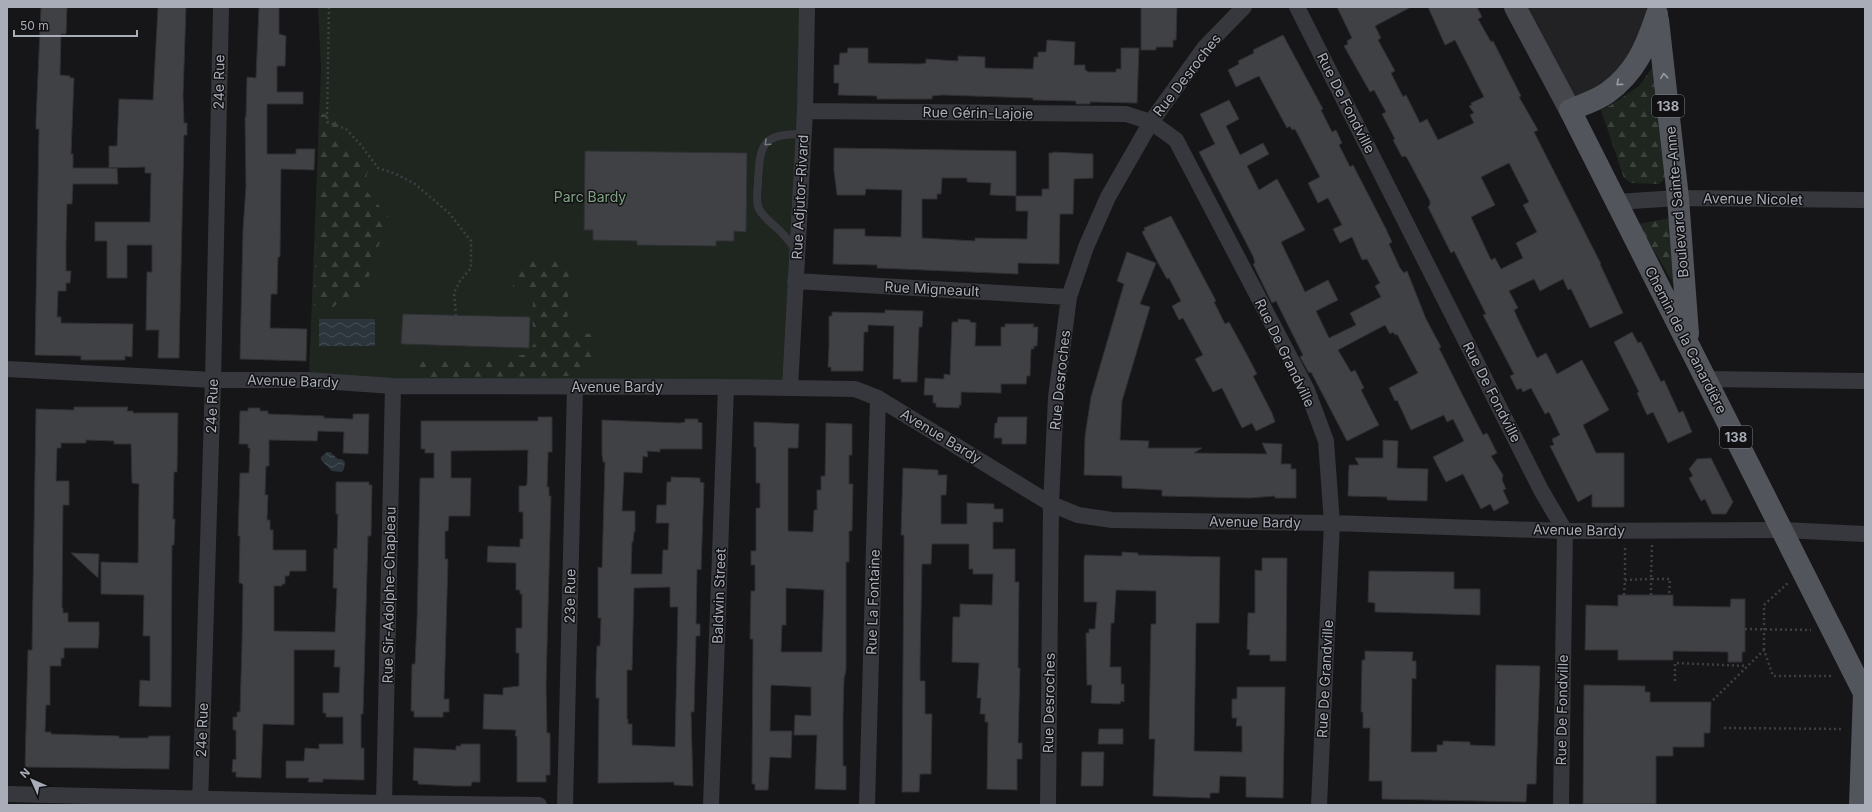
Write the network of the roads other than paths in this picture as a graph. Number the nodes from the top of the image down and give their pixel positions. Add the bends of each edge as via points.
1 (221, 7) edge
2 (807, 7) edge
3 (1244, 7) edge
4 (1297, 7) edge
5 (1515, 7) edge
6 (1657, 10) edge
7 (1570, 110) junction
8 (805, 111) junction
9 (1151, 122) junction
10 (804, 134) junction
11 (1678, 198) junction
12 (1865, 200) edge
13 (1616, 202) junction
14 (797, 250) junction
15 (795, 281) junction
16 (1069, 297) junction
17 (1688, 344) junction
18 (7, 369) edge
19 (1706, 379) junction
20 (213, 380) junction
21 (1865, 381) edge
22 (393, 386) junction
23 (575, 387) junction
24 (726, 387) junction
25 (790, 388) junction
26 (878, 398) junction
27 (1051, 504) junction
28 (1332, 523) junction
29 (1783, 530) junction
30 (1565, 531) junction
31 (1865, 534) edge
32 (1863, 690) edge
33 (7, 794) edge
34 (200, 802) edge
35 (384, 803) junction
36 (539, 805) edge
37 (565, 805) edge
38 (711, 805) edge
39 (867, 805) edge
40 (1048, 805) edge
41 (1319, 805) edge
42 (1561, 805) edge
43 (1860, 805) edge

1 - 20 street, 24e Rue
2 - 8 street, Rue Adjutor-Rivard
3 - 9 street, Rue Desroches via 1205,47
4 - 30 street, Rue De Fondville via 1541,490
5 - 7 main road, Chemin de la Canardière
6 -> 7 main road, Boulevard Sainte-Anne / 138 via 1646,46 1629,75 1606,94
11 -> 6 main road, Boulevard Sainte-Anne / 138
7 - 13 main road, Chemin de la Canardière / 138
8 - 9 street, Rue Gérin-Lajoie via 1126,114
8 - 10 street, Rue Adjutor-Rivard
9 - 16 street, Rue Desroches via 1108,197 1086,247
9 - 28 street, Rue De Grandville via 1176,140 1307,390 1326,442
10 - 14 street, Rue Adjutor-Rivard
10 -> 14 lane via 787,134 771,138 763,145 759,155 757,204 767,220
11 - 12 street, Avenue Nicolet
11 - 13 street, Avenue Nicolet
11 - 17 main road, Boulevard Sainte-Anne / 138
13 - 17 main road, Chemin de la Canardière / 138
14 - 15 street, Rue Adjutor-Rivard
15 - 16 street, Rue Migneault
15 - 25 street, Rue Adjutor-Rivard
16 - 27 street, Rue Desroches via 1056,397
17 - 19 main road, Chemin de la Canardière / 138
18 - 20 street, Avenue Bardy
19 - 21 street
19 - 29 main road, Chemin de la Canardière / 138
20 - 22 street, Avenue Bardy via 306,380
20 - 34 street, 24e Rue
22 - 23 street, Avenue Bardy
22 - 35 street, Rue Sir-Adolphe-Chapleau
23 - 24 street, Avenue Bardy
23 - 37 street, 23e Rue
24 - 25 street, Avenue Bardy
24 - 38 street, Baldwin Street
25 - 26 street, Avenue Bardy via 856,389
26 - 27 street, Avenue Bardy
26 - 39 street, Rue La Fontaine
27 - 28 street, Avenue Bardy via 1078,515 1112,520
27 - 40 street, Rue Desroches
28 - 30 street, Avenue Bardy
28 - 41 street, Rue De Grandville
29 - 30 street, Avenue Bardy
29 - 31 street, Avenue Bardy
29 - 32 main road, Chemin de la Canardière / 138
30 - 42 street, Rue De Fondville
32 - 43 main road, 138
33 - 34 street
34 - 35 street
35 - 36 street

